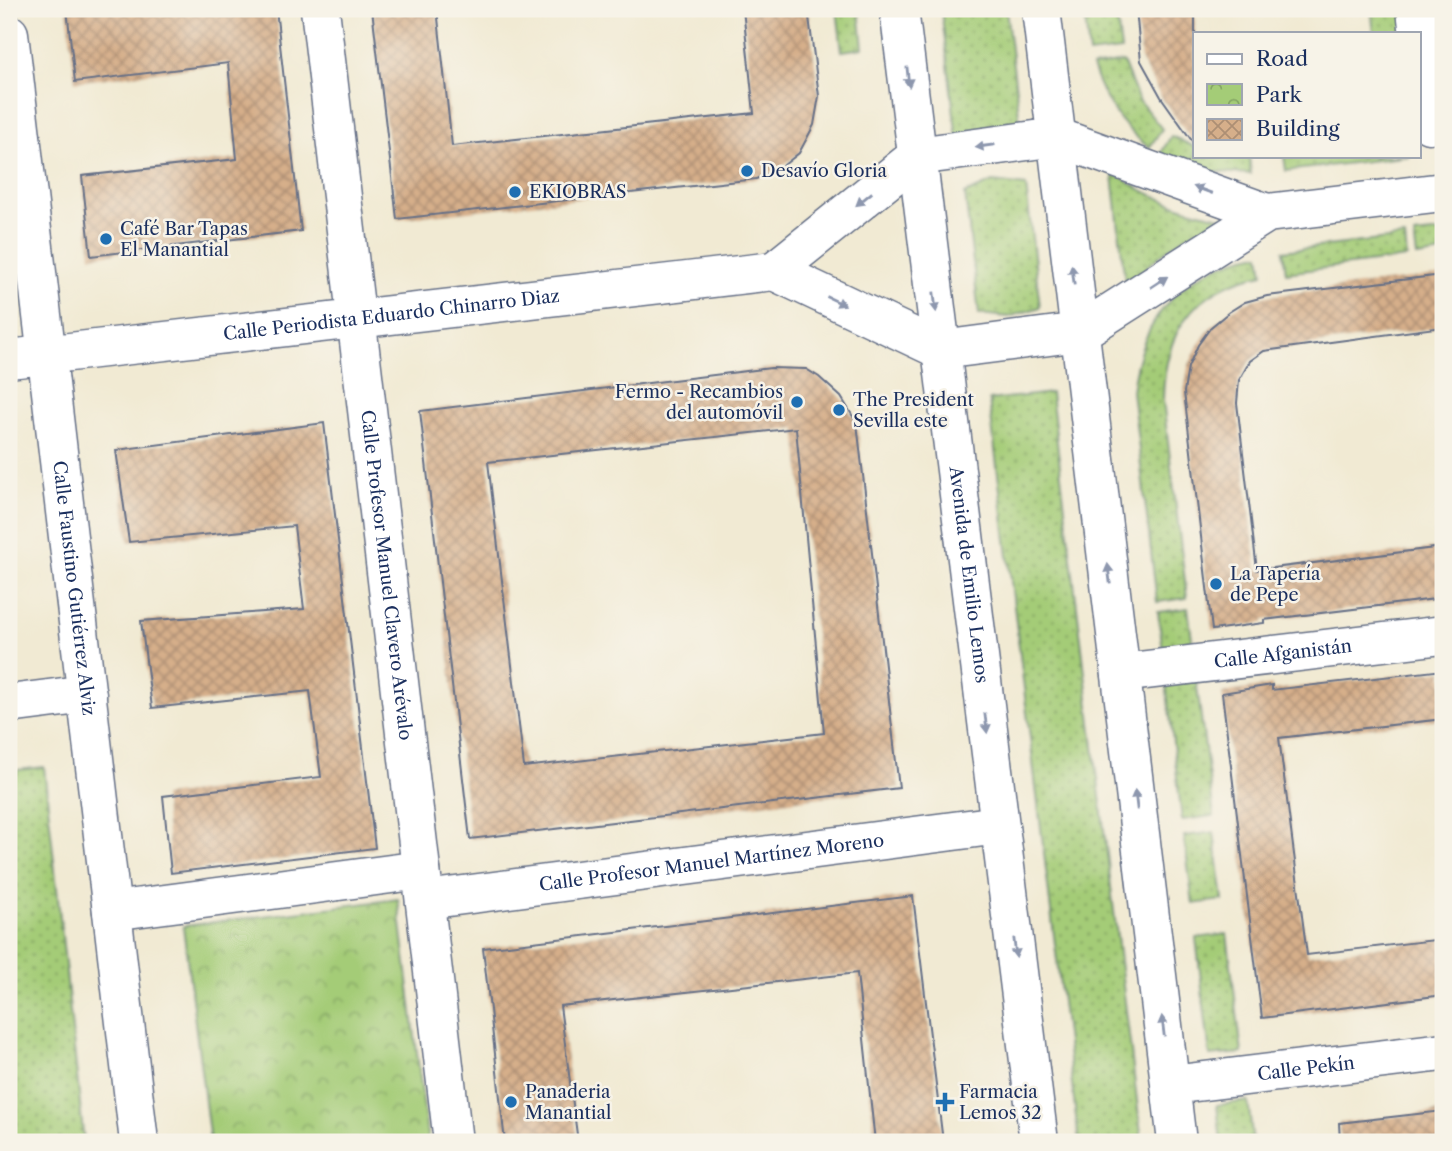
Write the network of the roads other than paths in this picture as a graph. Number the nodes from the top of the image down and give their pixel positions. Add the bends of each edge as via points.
1 (320, 9) edge
2 (900, 9) edge
3 (1041, 9) edge
4 (1416, 9) edge
5 (1419, 32) edge
6 (9, 34) edge
7 (1420, 44) edge
8 (1429, 124) dead end
9 (1057, 136) junction
10 (917, 156) junction
11 (1443, 192) edge
12 (1267, 213) junction
13 (774, 271) junction
14 (356, 319) junction
15 (1080, 332) junction
16 (941, 350) junction
17 (46, 355) junction
18 (9, 359) edge
19 (1443, 635) edge
20 (1121, 673) junction
21 (87, 694) junction
22 (9, 704) edge
23 (999, 825) junction
24 (423, 885) junction
25 (112, 911) junction
26 (1443, 1052) edge
27 (1171, 1085) junction
28 (139, 1142) edge
29 (453, 1142) edge
30 (1039, 1142) edge
31 (1177, 1142) edge

1 - 14 street, Calle Profesor Manuel Clavero Arévalo
2 -> 10 street, Avenida de Emilio Lemos
3 - 9 street
4 - 5 street
6 - 17 street, Calle Faustino Gutiérrez Alviz
7 - 8 street
9 -> 10 street
12 -> 9 street
15 -> 9 street
10 -> 13 street
10 -> 16 street, Avenida de Emilio Lemos
11 - 12 street
15 -> 12 street
13 - 14 street, Calle Periodista Eduardo Chinarro Diaz
13 -> 16 street
14 - 17 street, Calle Periodista Eduardo Chinarro Diaz
14 - 24 street, Calle Profesor Manuel Clavero Arévalo
15 - 16 street
20 -> 15 street
16 -> 23 street, Avenida de Emilio Lemos
17 - 18 street, Calle Periodista Eduardo Chinarro Diaz
17 - 21 street, Calle Faustino Gutiérrez Alviz
19 - 20 street, Calle Afganistán
27 -> 20 street
21 - 22 street
21 - 25 street, Calle Faustino Gutiérrez Alviz
23 - 24 street, Calle Profesor Manuel Martínez Moreno
23 -> 30 street, Avenida de Emilio Lemos
24 - 25 street, Calle Profesor Manuel Martínez Moreno
24 - 29 street, Calle Profesor Manuel Clavero Arévalo
25 - 28 street, Calle Faustino Gutiérrez Alviz
26 - 27 street, Calle Pekín
27 - 31 street

